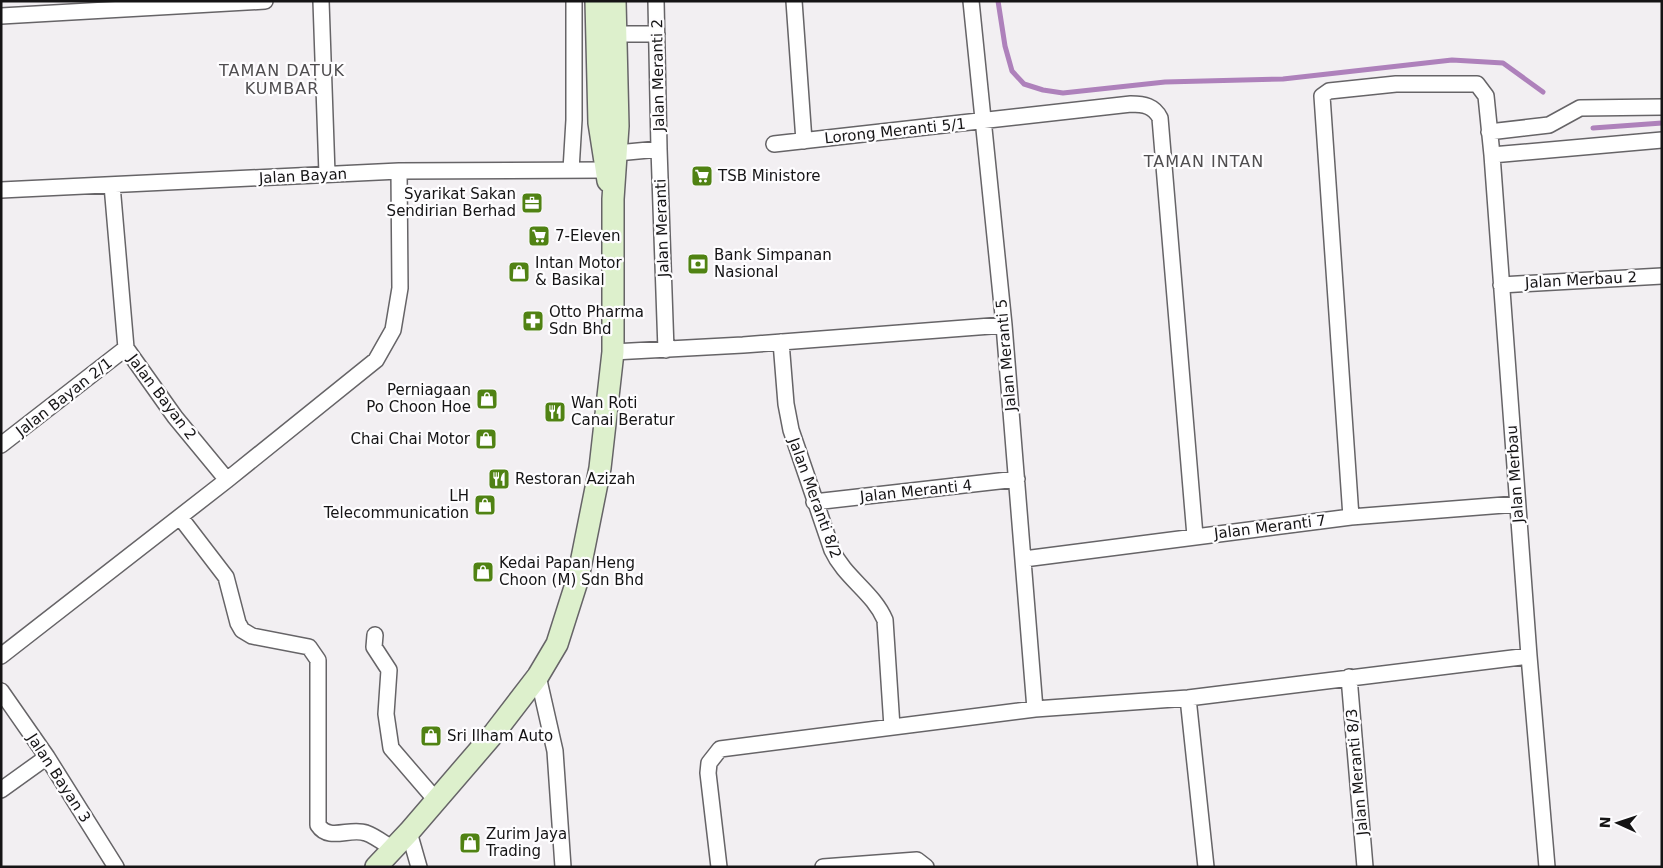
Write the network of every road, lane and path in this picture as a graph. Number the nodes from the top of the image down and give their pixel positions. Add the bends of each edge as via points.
1 (265, 1) edge
2 (321, 1) edge
3 (574, 1) edge
4 (596, 1) edge
5 (614, 1) edge
6 (656, 1) edge
7 (794, 1) edge
8 (971, 1) edge
9 (1, 16) edge
10 (615, 34) junction
11 (657, 34) junction
12 (1662, 107) edge
13 (985, 120) junction
14 (1490, 132) junction
15 (1662, 140) edge
16 (804, 141) junction
17 (774, 144) dead end
18 (659, 149) junction
19 (617, 153) junction
20 (1492, 155) junction
21 (571, 170) junction
22 (605, 170) junction
23 (399, 171) junction
24 (327, 174) junction
25 (112, 185) junction
26 (1, 190) edge
27 (613, 198) junction
28 (1662, 276) edge
29 (1500, 285) junction
30 (1004, 325) junction
31 (781, 342) junction
32 (126, 348) junction
33 (666, 350) junction
34 (613, 352) junction
35 (1, 445) edge
36 (1017, 479) junction
37 (227, 480) junction
38 (814, 502) junction
39 (1517, 504) junction
40 (180, 517) junction
41 (1351, 517) junction
42 (1195, 536) junction
43 (1024, 559) junction
44 (375, 635) dead end
45 (1, 656) edge
46 (1529, 656) junction
47 (538, 676) junction
48 (1349, 678) junction
49 (1, 691) edge
50 (1188, 698) junction
51 (1035, 709) junction
52 (892, 727) junction
53 (48, 757) junction
54 (1, 790) edge
55 (435, 799) junction
56 (409, 832) junction
57 (393, 849) junction
58 (110, 865) edge
59 (845, 866) edge
60 (376, 867) edge
61 (419, 867) edge
62 (563, 867) edge
63 (719, 867) edge
64 (823, 867) edge
65 (926, 867) edge
66 (1206, 867) edge
67 (1365, 867) edge
68 (1547, 867) edge

1 - 9 street
2 - 24 street
3 - 21 street
4 - 22 main road via 599,123
5 - 10 main road
6 - 11 street, Jalan Meranti 2
7 - 16 street, Lorong Meranti 5/1
8 - 13 street, Jalan Meranti 5
10 - 11 street
10 - 19 main road
11 - 18 street, Jalan Meranti 2
12 - 14 street via 1580,108 1548,125
13 - 16 street, Lorong Meranti 5/1
13 - 30 street, Jalan Meranti 5
13 - 42 street, Lorong Meranti 5/1 via 1138,104 1157,111
14 - 20 street, Jalan Merbau
14 - 41 street, Jalan Merbau via 1486,96 1477,84 1396,84 1329,91 1322,96
15 - 20 street
16 - 17 street, Lorong Meranti 5/1
18 - 19 street
18 - 33 street, Jalan Meranti
19 - 27 main road
20 - 29 street, Jalan Merbau
21 - 22 street, Jalan Bayan
21 - 23 street, Jalan Bayan
22 - 27 main road
23 - 24 street, Jalan Bayan
23 - 37 street via 400,288 393,330 384,348 376,360
24 - 25 street, Jalan Bayan
25 - 26 street, Jalan Bayan
25 - 32 street, Jalan Bayan 2
27 - 34 main road
28 - 29 street, Jalan Merbau 2
29 - 39 street, Jalan Merbau
30 - 31 street
30 - 36 street, Jalan Meranti 5
31 - 33 street
31 - 38 street, Jalan Meranti 8/2 via 791,430
32 - 35 street, Jalan Bayan 2/1
32 - 37 street, Jalan Bayan 2 via 175,417
33 - 34 street
34 - 47 main road via 600,468 586,549 556,644
36 - 38 street, Jalan Meranti 4
36 - 43 street, Jalan Meranti 5
37 - 40 street
38 - 52 street, Jalan Meranti 8/2 via 839,566 880,607 885,620
39 - 41 street, Jalan Meranti 7
39 - 46 street, Jalan Merbau
40 - 45 street
40 - 57 street via 226,577 242,630 252,636 309,648 318,660 318,825 321,830 328,833 365,832
41 - 42 street, Jalan Meranti 7
42 - 43 street, Jalan Meranti 7
43 - 51 street, Jalan Meranti 5
44 - 55 street via 374,647 389,670 386,714 391,748
46 - 48 street
46 - 68 street, Jalan Merbau
47 - 55 main road via 495,732
47 - 62 street via 555,751
48 - 50 street
48 - 67 street, Jalan Meranti 8/3
49 - 53 street, Jalan Bayan 3
50 - 51 street
50 - 66 street
51 - 52 street
52 - 63 street via 720,749 709,763 708,773
53 - 54 street
53 - 58 street, Jalan Bayan 3
55 - 56 main road
56 - 57 main road
56 - 61 street
57 - 60 main road
59 - 64 street
59 - 65 street via 917,860

